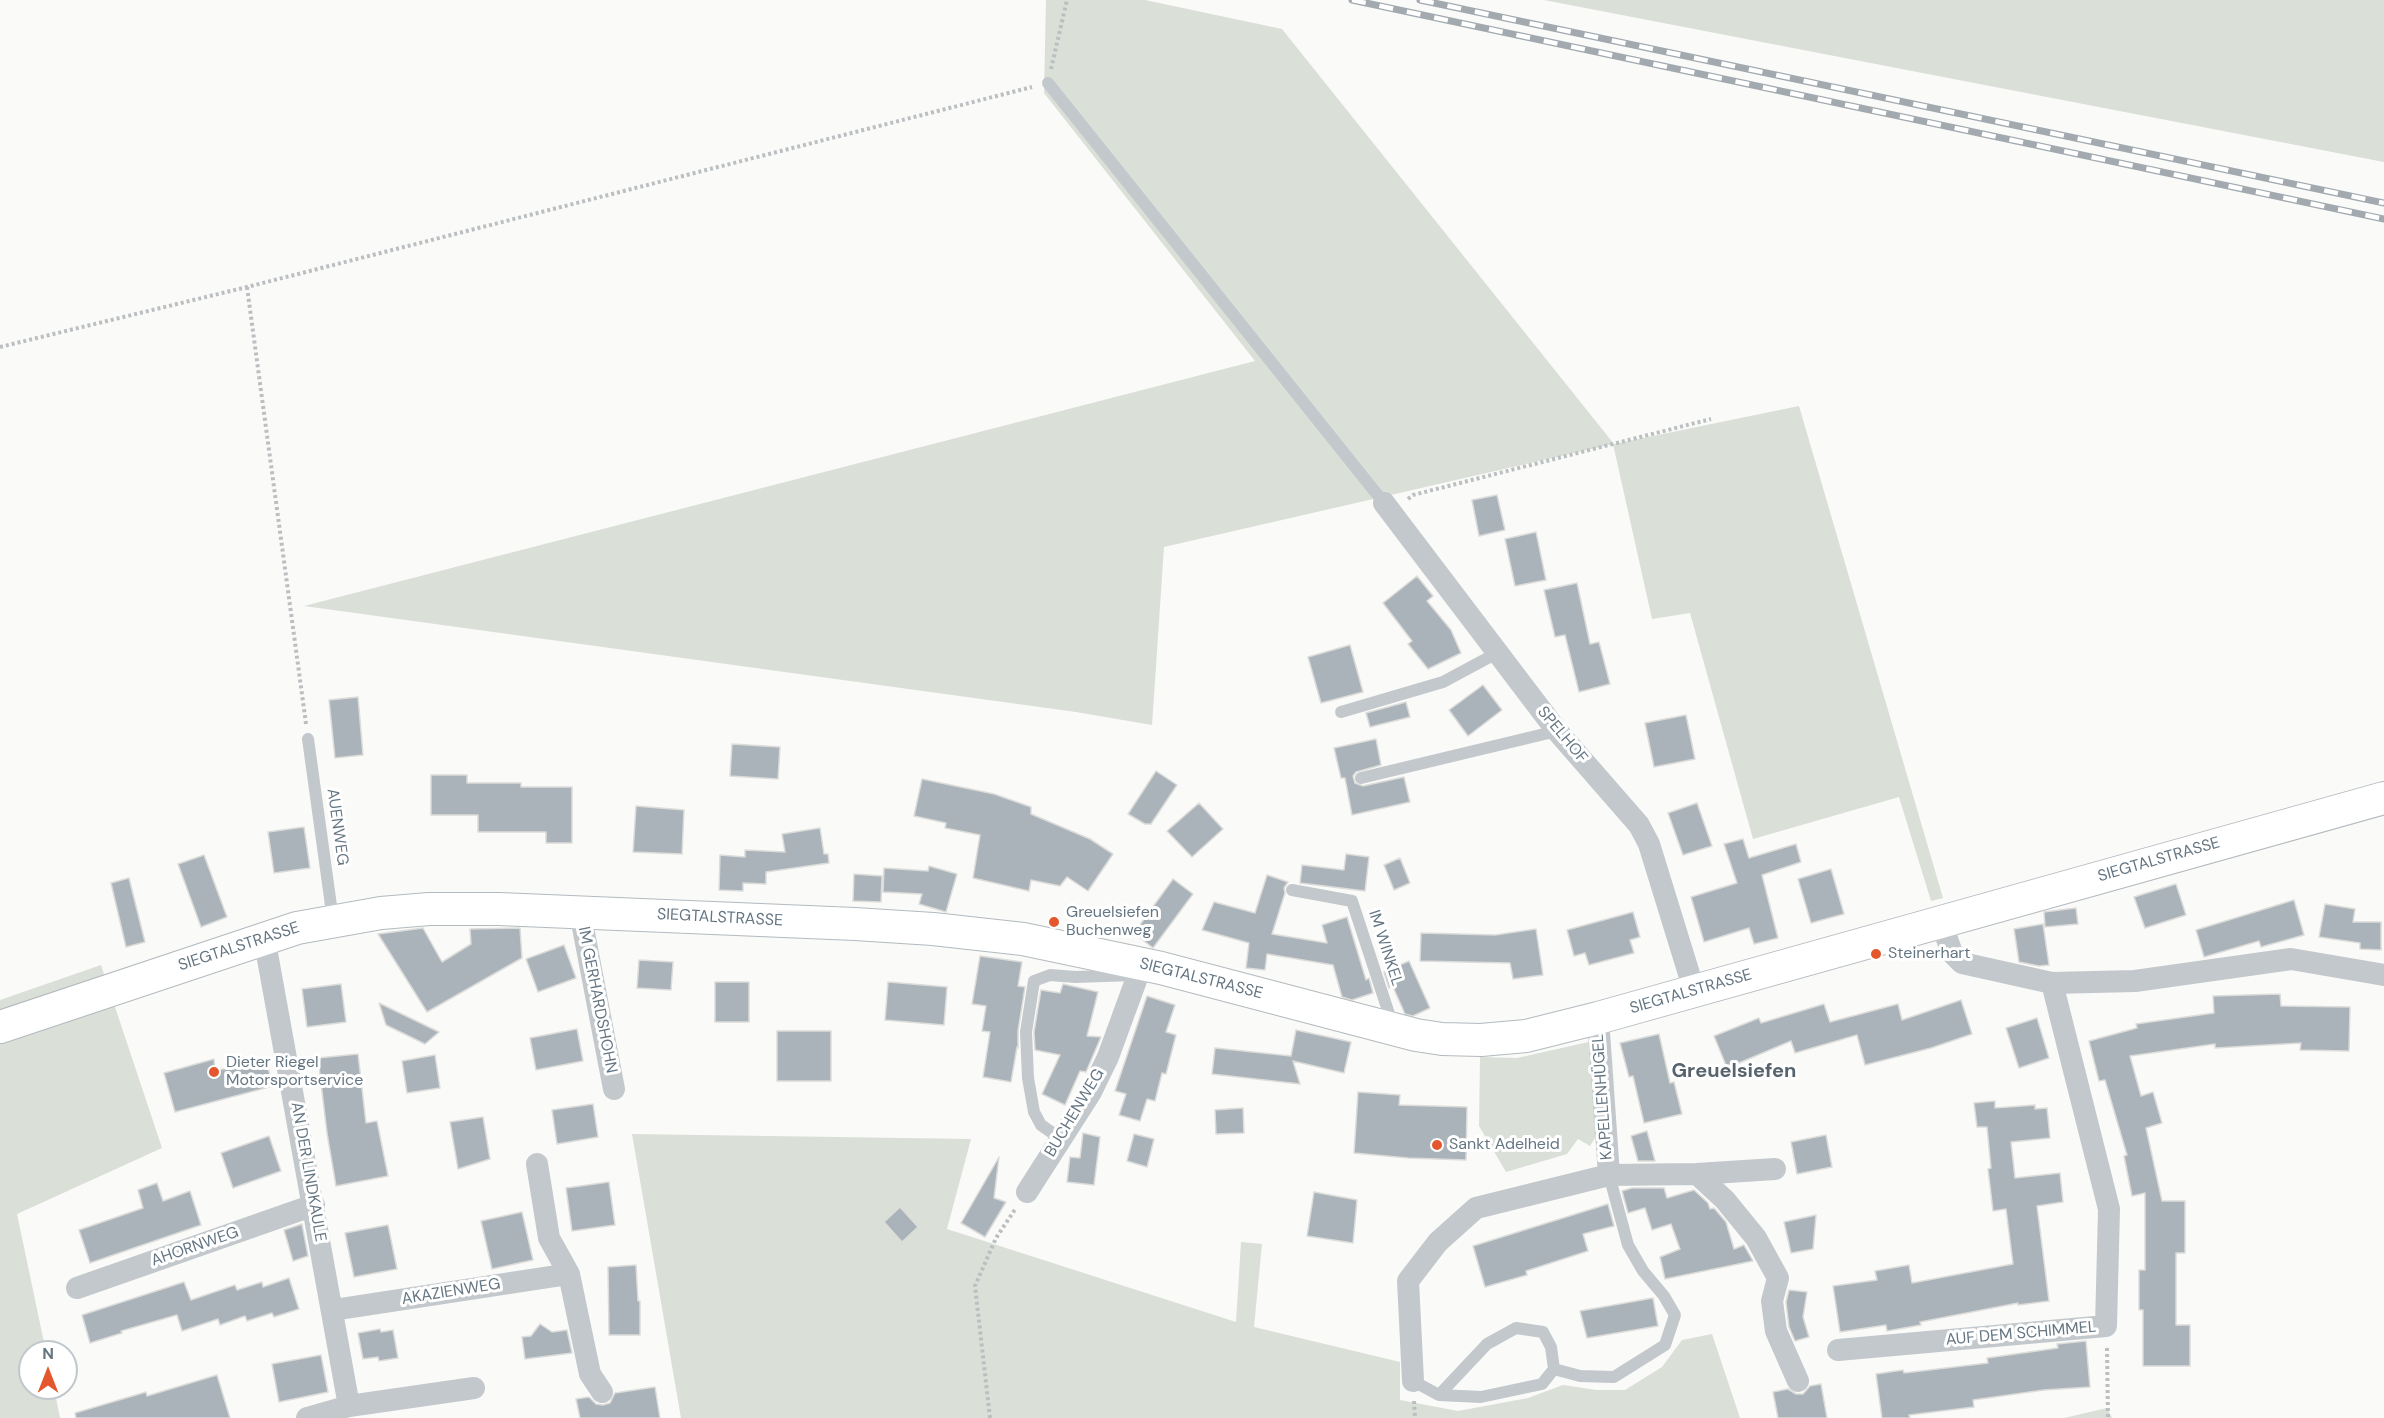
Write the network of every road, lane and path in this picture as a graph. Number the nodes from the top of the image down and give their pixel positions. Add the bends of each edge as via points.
1 (1066, 0) edge
2 (1048, 83) junction
3 (247, 287) junction
4 (0, 346) edge
5 (1712, 419) dead end
6 (1388, 508) junction
7 (1497, 653) junction
8 (1341, 712) dead end
9 (1557, 732) junction
10 (308, 739) joint
11 (1361, 778) dead end
12 (2384, 798) edge
13 (1292, 890) dead end
14 (580, 912) junction
15 (333, 920) junction
16 (1941, 922) junction
17 (264, 937) junction
18 (1140, 969) junction
19 (2384, 975) edge
20 (2052, 984) junction
21 (1694, 990) junction
22 (1598, 1018) junction
23 (0, 1027) edge
24 (1395, 1030) junction
25 (614, 1089) dead end
26 (1060, 1139) junction
27 (537, 1164) dead end
28 (1775, 1169) dead end
29 (1697, 1174) junction
30 (1609, 1175) junction
31 (1027, 1192) joint
32 (314, 1205) junction
33 (569, 1274) junction
34 (76, 1288) dead end
35 (333, 1310) junction
36 (2106, 1326) junction
37 (1838, 1350) dead end
38 (1554, 1369) junction
39 (1413, 1381) joint
40 (1798, 1382) dead end
41 (474, 1388) dead end
42 (602, 1392) dead end
43 (1440, 1395) junction
44 (350, 1412) edge
45 (307, 1418) edge
46 (990, 1418) edge
47 (2108, 1418) edge

1 - 2 path
2 - 3 path
2 - 6 lane
3 - 4 path
3 - 10 path
5 - 6 path via 1413,495
6 - 7 street, SPELHOF
7 - 8 lane via 1443,682
7 - 9 street, SPELHOF
9 - 11 lane
9 - 21 street, SPELHOF via 1639,825 1649,844
10 - 15 lane, AUENWEG
12 - 16 main road, SIEGTALSTRASSE
13 - 24 lane, IM WINKEL via 1352,901
14 - 15 main road, SIEGTALSTRASSE via 429,909
14 - 18 main road, SIEGTALSTRASSE via 933,929 1023,939
14 - 25 street, IM GERHARDSHOHN
15 - 17 main road, SIEGTALSTRASSE
16 - 20 street via 1952,953 1962,963
16 - 21 main road, SIEGTALSTRASSE
17 - 23 main road, SIEGTALSTRASSE
17 - 32 street, AN DER LINDKAULE
18 - 24 main road, SIEGTALSTRASSE
18 - 26 street, BUCHENWEG via 1108,1057 1091,1092
18 - 26 lane via 1075,977 1050,975 1035,981 1026,1032 1028,1078 1041,1125
19 - 20 street via 2291,958 2134,981
20 - 36 street, AUF DEM SCHIMMEL via 2109,1209
21 - 22 main road, SIEGTALSTRASSE
22 - 24 main road, SIEGTALSTRASSE via 1527,1036 1481,1040 1442,1039
22 - 30 street, KAPELLENHÜGEL
26 - 31 street, BUCHENWEG
27 - 33 street via 549,1238
28 - 29 street, KAPELLENHÜGEL
29 - 30 street, KAPELLENHÜGEL
29 - 40 street via 1756,1238 1778,1278 1772,1301 1776,1330
30 - 38 lane via 1628,1245 1675,1316 1665,1345 1614,1377 1580,1376
30 - 39 street, KAPELLENHÜGEL via 1476,1208 1438,1242 1408,1281
31 - 46 path via 996,1238 975,1287
32 - 34 street, AHORNWEG
32 - 35 street, AN DER LINDKAULE
33 - 35 street, AKAZIENWEG
33 - 42 street via 590,1374
35 - 44 street, AN DER LINDKAULE
36 - 37 street, AUF DEM SCHIMMEL
36 - 47 path
38 - 43 lane via 1542,1384 1481,1397
38 - 43 lane via 1544,1332 1516,1328 1487,1344
39 - 43 lane
41 - 44 street
44 - 45 street

